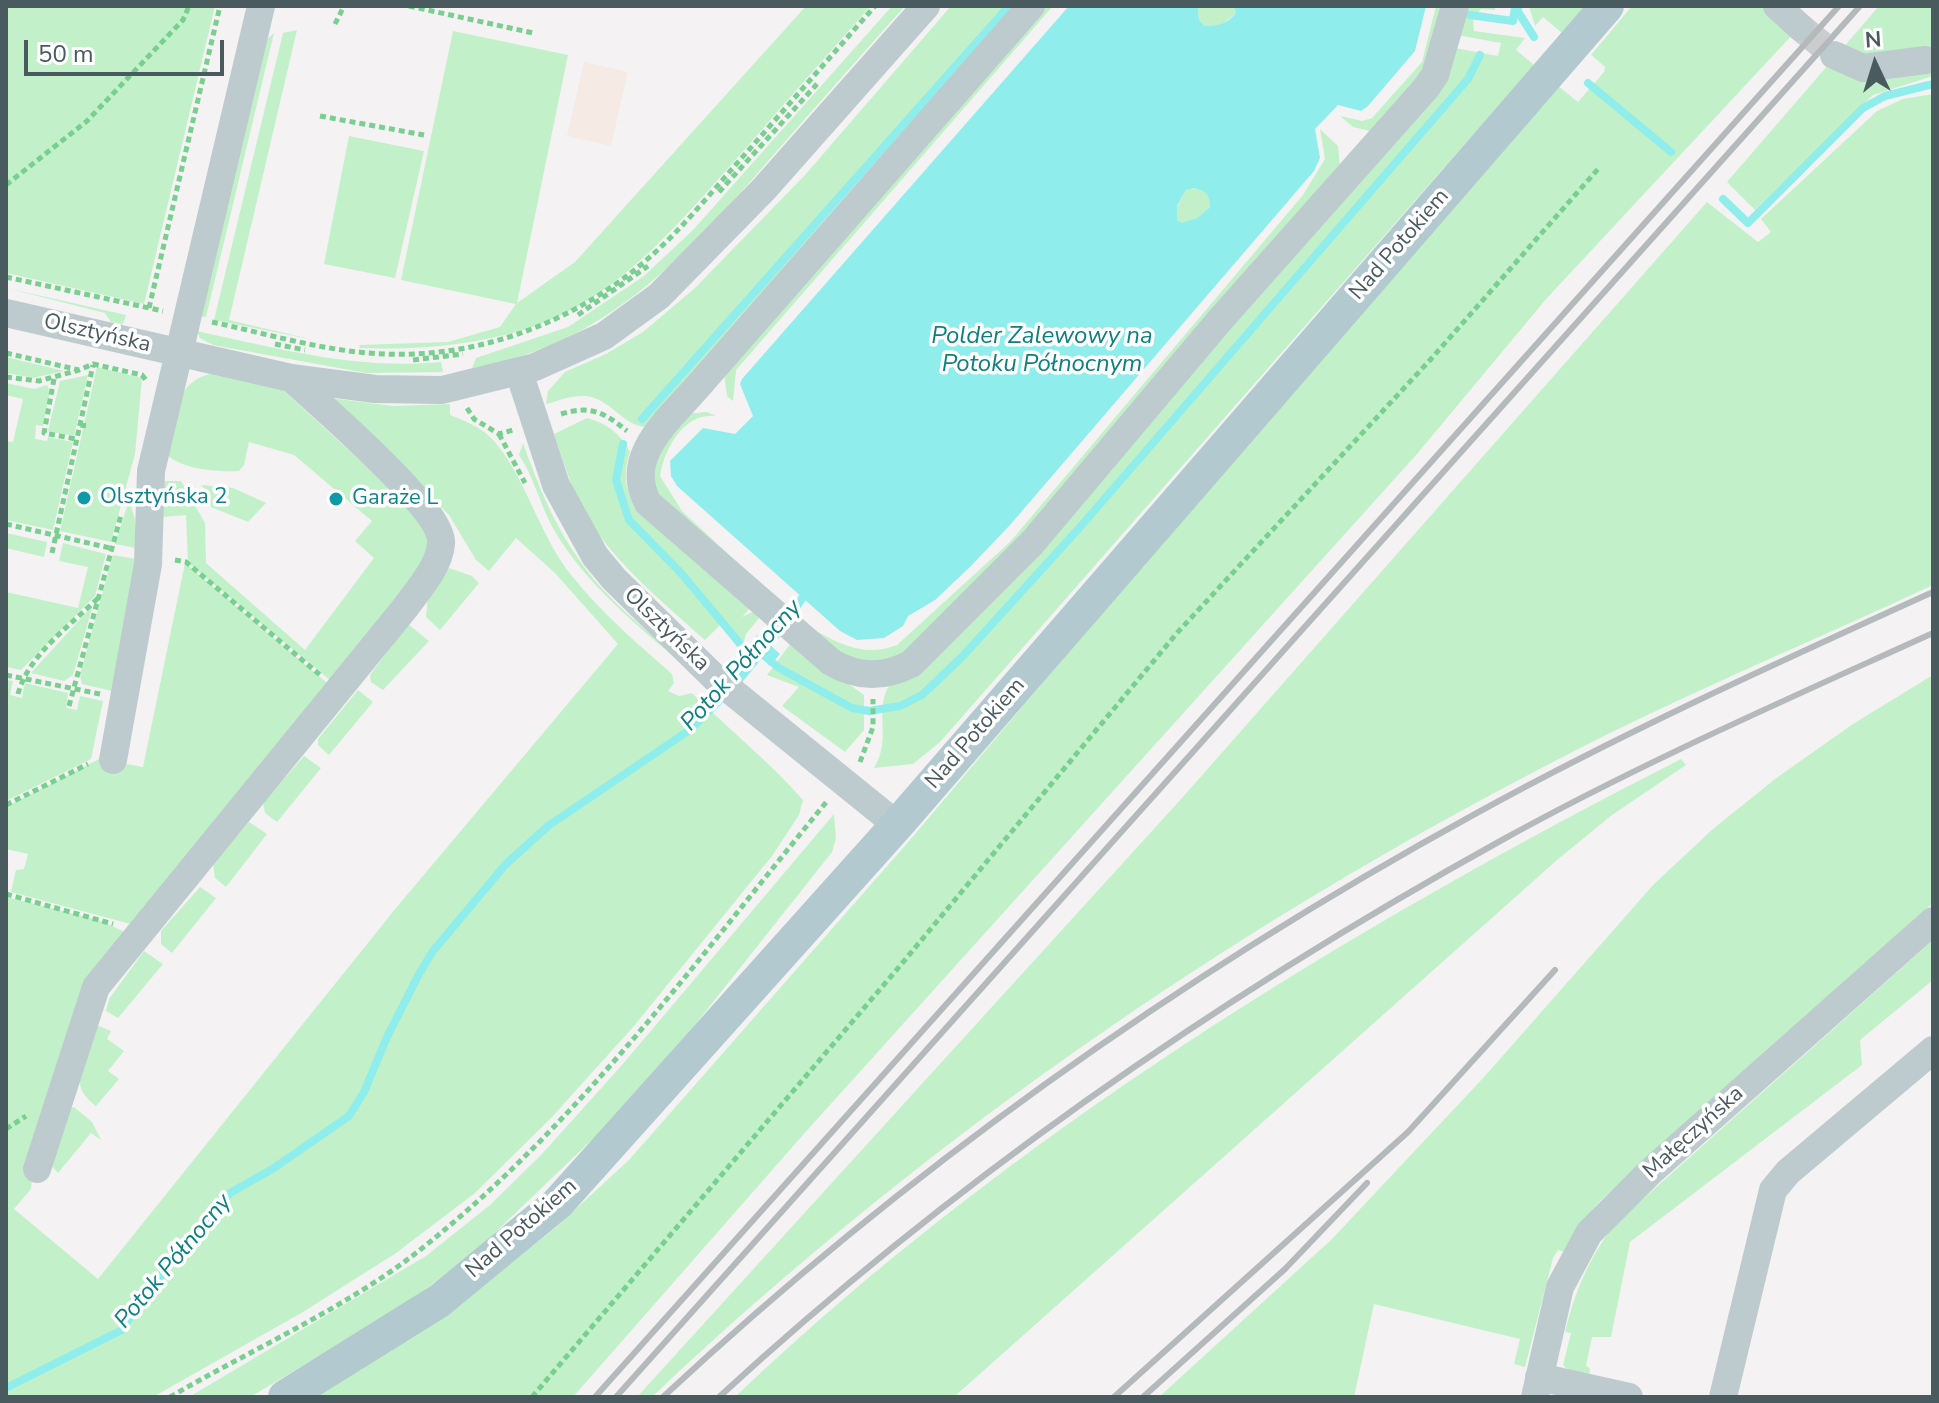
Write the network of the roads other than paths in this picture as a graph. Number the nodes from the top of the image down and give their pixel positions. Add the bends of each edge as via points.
1 (261, 6) edge
2 (926, 6) edge
3 (1031, 6) edge
4 (1455, 6) edge
5 (1607, 6) edge
6 (1777, 6) edge
7 (1800, 27) tunnel mouth
8 (1834, 55) tunnel mouth
9 (1926, 60) dead end
10 (6, 313) edge
11 (177, 353) junction
12 (519, 372) junction
13 (291, 378) junction
14 (103, 761) road end
15 (897, 825) junction
16 (1933, 921) edge
17 (1933, 1050) edge
18 (37, 1169) dead end
19 (1537, 1387) edge
20 (285, 1397) edge
21 (1629, 1397) edge
22 (1723, 1397) edge

1 - 11 street
2 - 12 street, Olsztyńska via 764,189 659,296 604,336
3 - 4 street via 646,447 640,480 648,503 846,671 885,674 911,664 1032,543 1426,88 1435,75
5 - 15 main road, Nad Potokiem
6 - 7 street
8 - 9 street via 1863,68
10 - 11 street, Olsztyńska
11 - 13 street, Olsztyńska
11 - 14 street via 151,471 149,557 124,700
12 - 13 street, Olsztyńska via 442,390 375,389
12 - 15 street, Olsztyńska via 556,485 595,556 614,579 714,677
13 - 18 street via 417,498 440,531 436,561 339,691 96,987
15 - 20 main road, Nad Potokiem via 558,1203 439,1301
16 - 19 street, Małęczyńska via 1650,1172 1589,1233 1560,1287
17 - 22 street via 1773,1190
19 - 21 street

